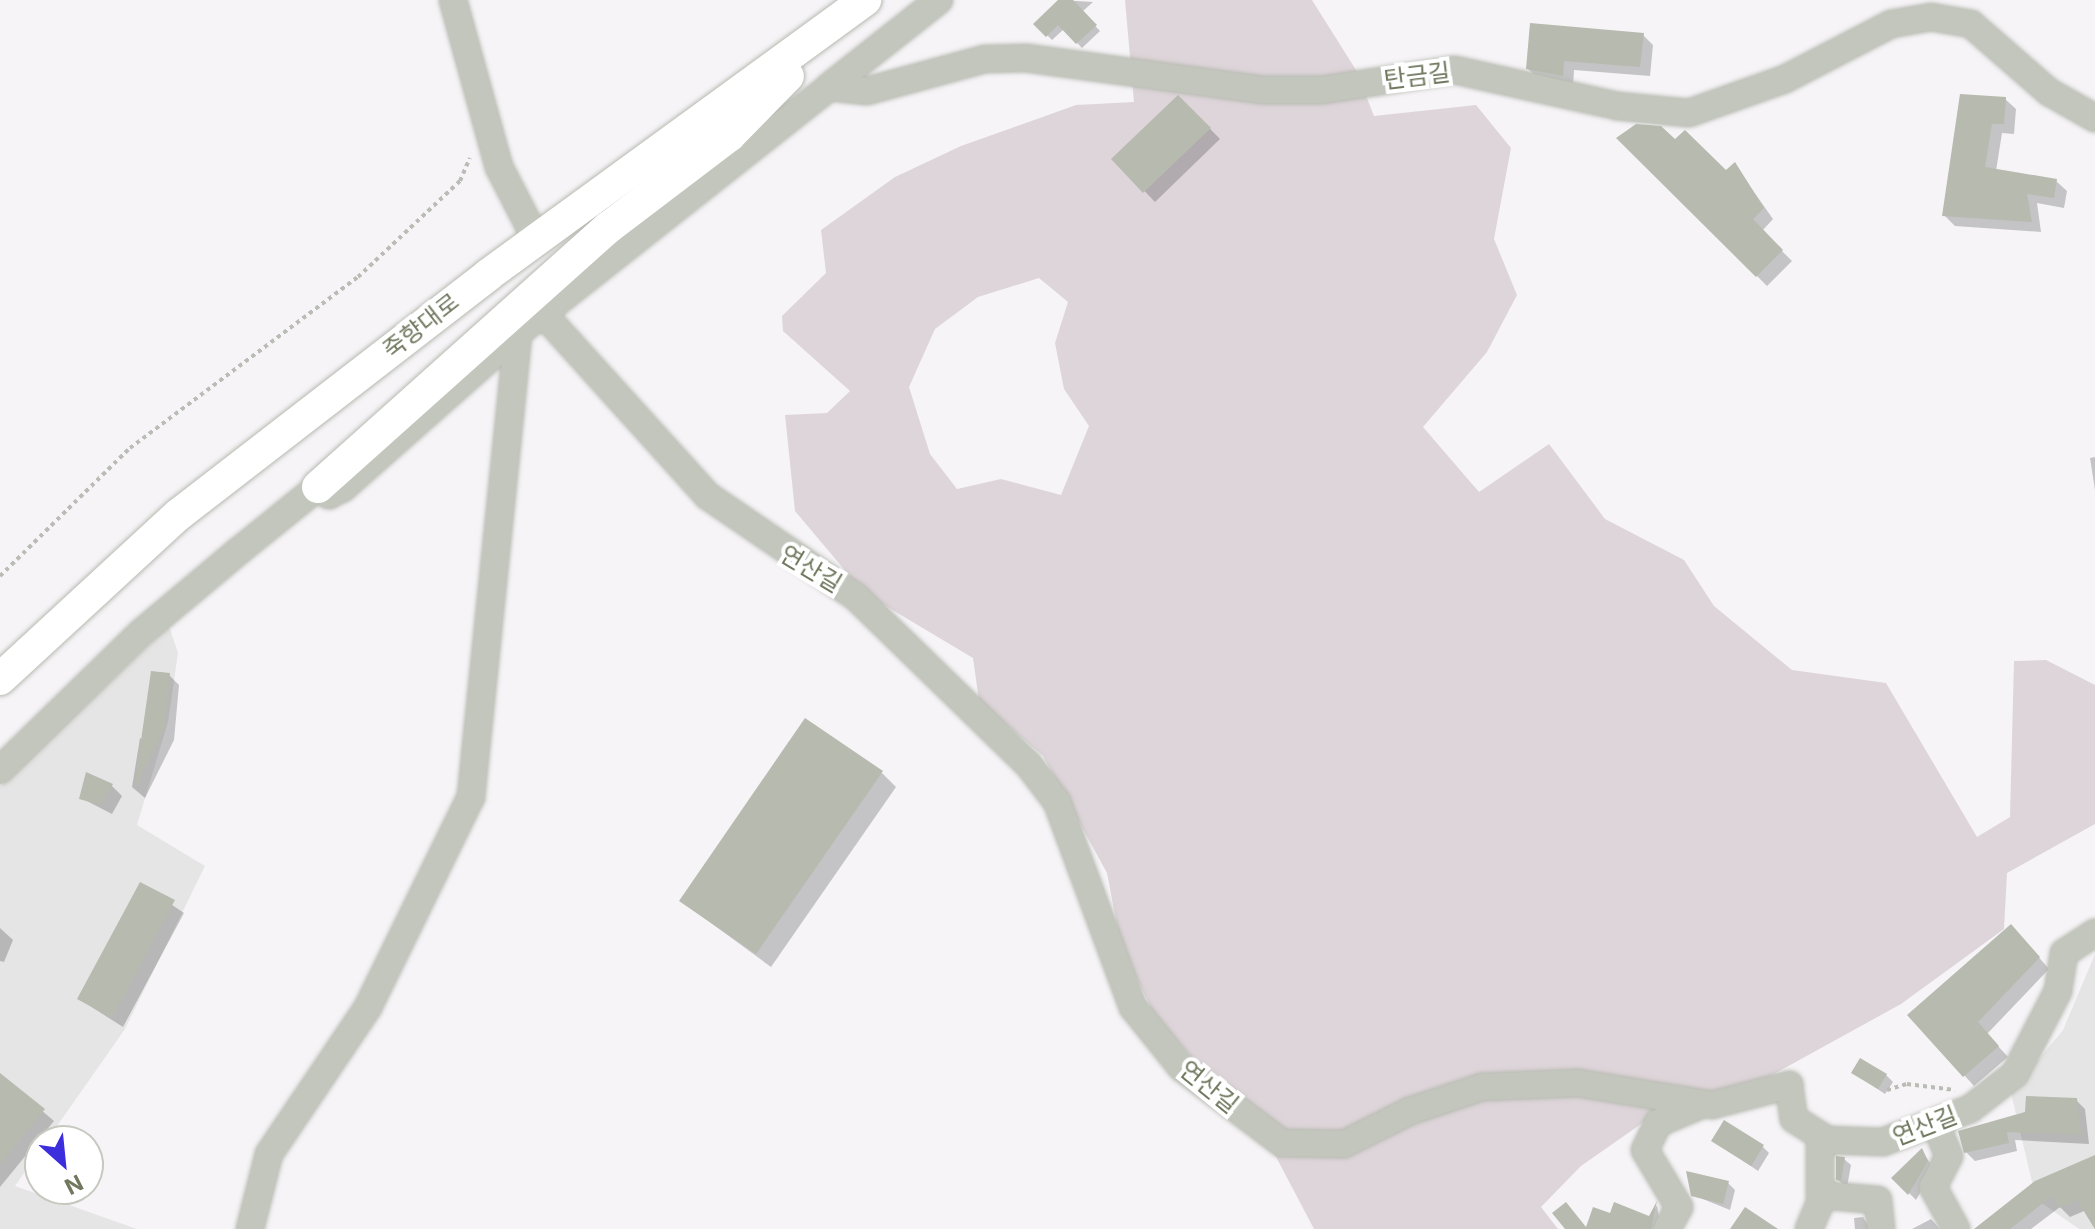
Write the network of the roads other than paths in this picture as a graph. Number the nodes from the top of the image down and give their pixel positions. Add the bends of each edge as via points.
1 (453, 0) edge
2 (939, 0) edge
3 (861, 3) edge
4 (829, 87) junction
5 (2095, 118) edge
6 (536, 239) junction
7 (536, 307) junction
8 (518, 333) junction
9 (318, 487) junction
10 (0, 679) edge
11 (0, 770) edge
12 (2095, 933) edge
13 (1703, 1104) junction
14 (1935, 1123) junction
15 (1820, 1136) junction
16 (1823, 1196) junction
17 (250, 1229) edge
18 (1667, 1229) edge
19 (1809, 1229) edge
20 (1881, 1229) edge
21 (1956, 1229) edge

1 - 6 street via 486,123
2 - 4 street
3 - 6 main road, 죽향대로
3 - 7 main road via 729,136
4 - 5 street, 탄금길 via 867,91 985,59 1026,58 1262,90 1322,90 1455,70 1617,106 1689,113 1785,79 1891,24 1931,17 1971,24 2049,92
4 - 7 street
6 - 10 main road, 죽향대로 via 178,515
7 - 8 street
7 - 9 main road
7 - 13 street, 연산길 via 708,496 856,597 1028,764 1057,802 1133,1007 1181,1067 1282,1143 1344,1144 1410,1111 1482,1087 1578,1083
8 - 9 street via 343,488 329,495
8 - 17 street via 471,797 368,1007 269,1154
9 - 11 street via 141,633
12 - 14 street, 연산길 via 2064,953 2058,991 2015,1074 1976,1104
13 - 15 street, 연산길 via 1789,1085 1794,1119
13 - 18 street via 1658,1123 1645,1150 1679,1207
14 - 15 street, 연산길 via 1883,1142
14 - 21 street via 1949,1156 1933,1187
15 - 16 street
16 - 19 street
16 - 20 street via 1878,1200

